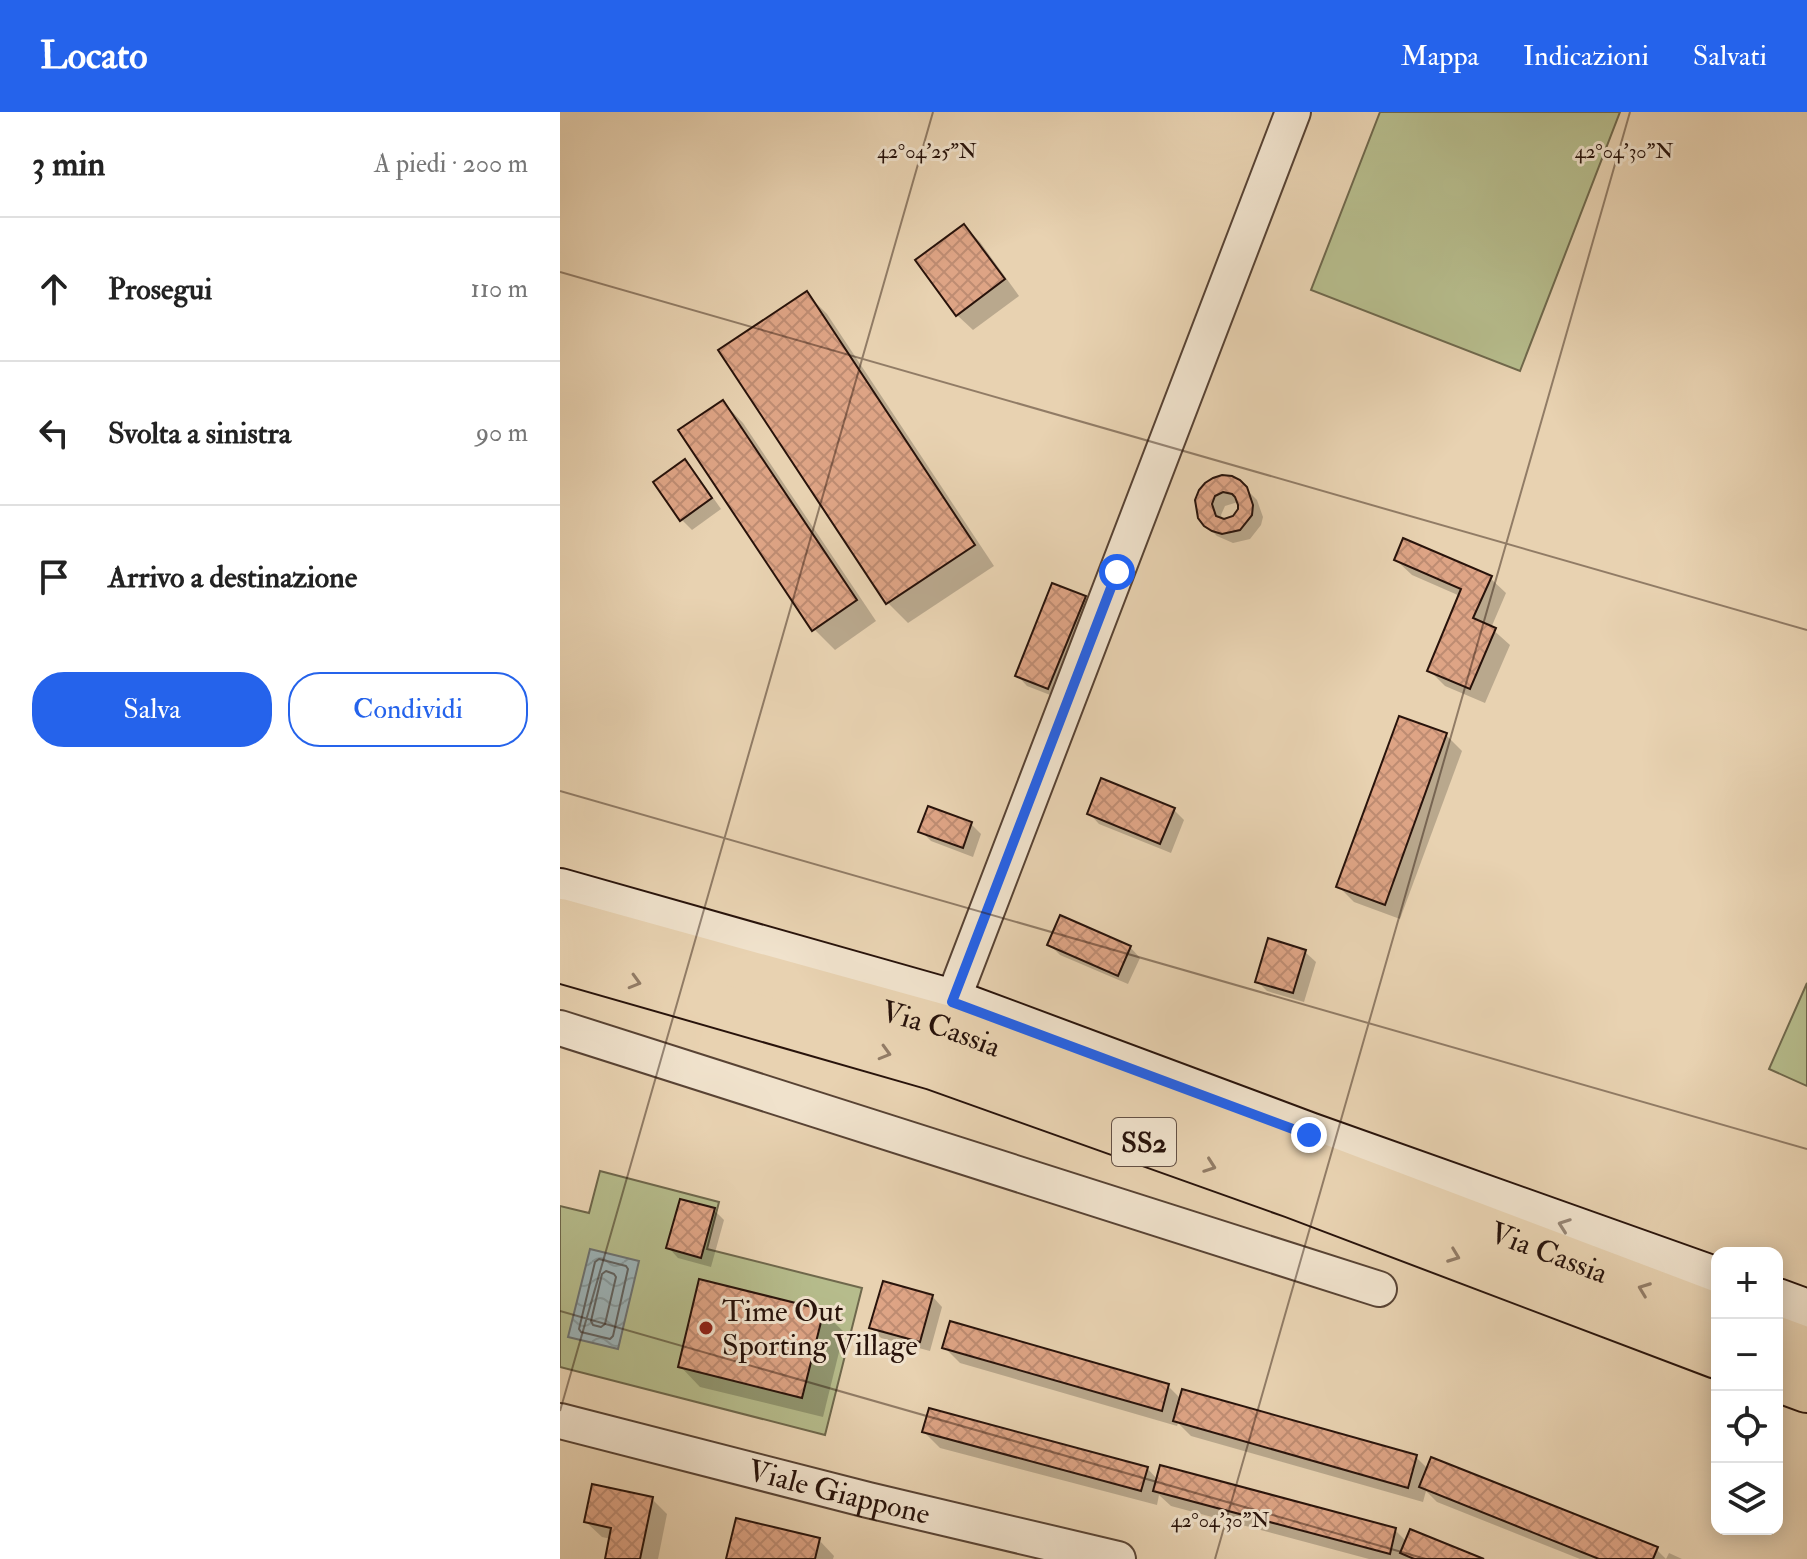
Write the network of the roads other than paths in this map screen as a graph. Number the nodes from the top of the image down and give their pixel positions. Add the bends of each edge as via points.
1 (1293, 112) edge
2 (560, 891) edge
3 (560, 921) edge
4 (560, 960) edge
5 (952, 1002) junction
6 (560, 1028) edge
7 (1711, 1278) edge
8 (1379, 1289) dead end
9 (1783, 1303) edge
10 (1807, 1312) edge
11 (1711, 1314) edge
12 (1783, 1341) edge
13 (1807, 1350) edge
14 (1711, 1354) edge
15 (1783, 1381) edge
16 (1807, 1390) edge
17 (560, 1421) edge
18 (1118, 1559) edge

1 - 5 street
2 - 5 street
11 -> 3 highway, Via Cassia / SS2 via 943,1027
4 -> 14 highway, Via Cassia / SS2 via 933,1067 1292,1195
7 -> 5 street
6 - 8 street
9 - 10 street
12 - 13 highway
15 - 16 highway
17 - 18 street, Viale Giappone

